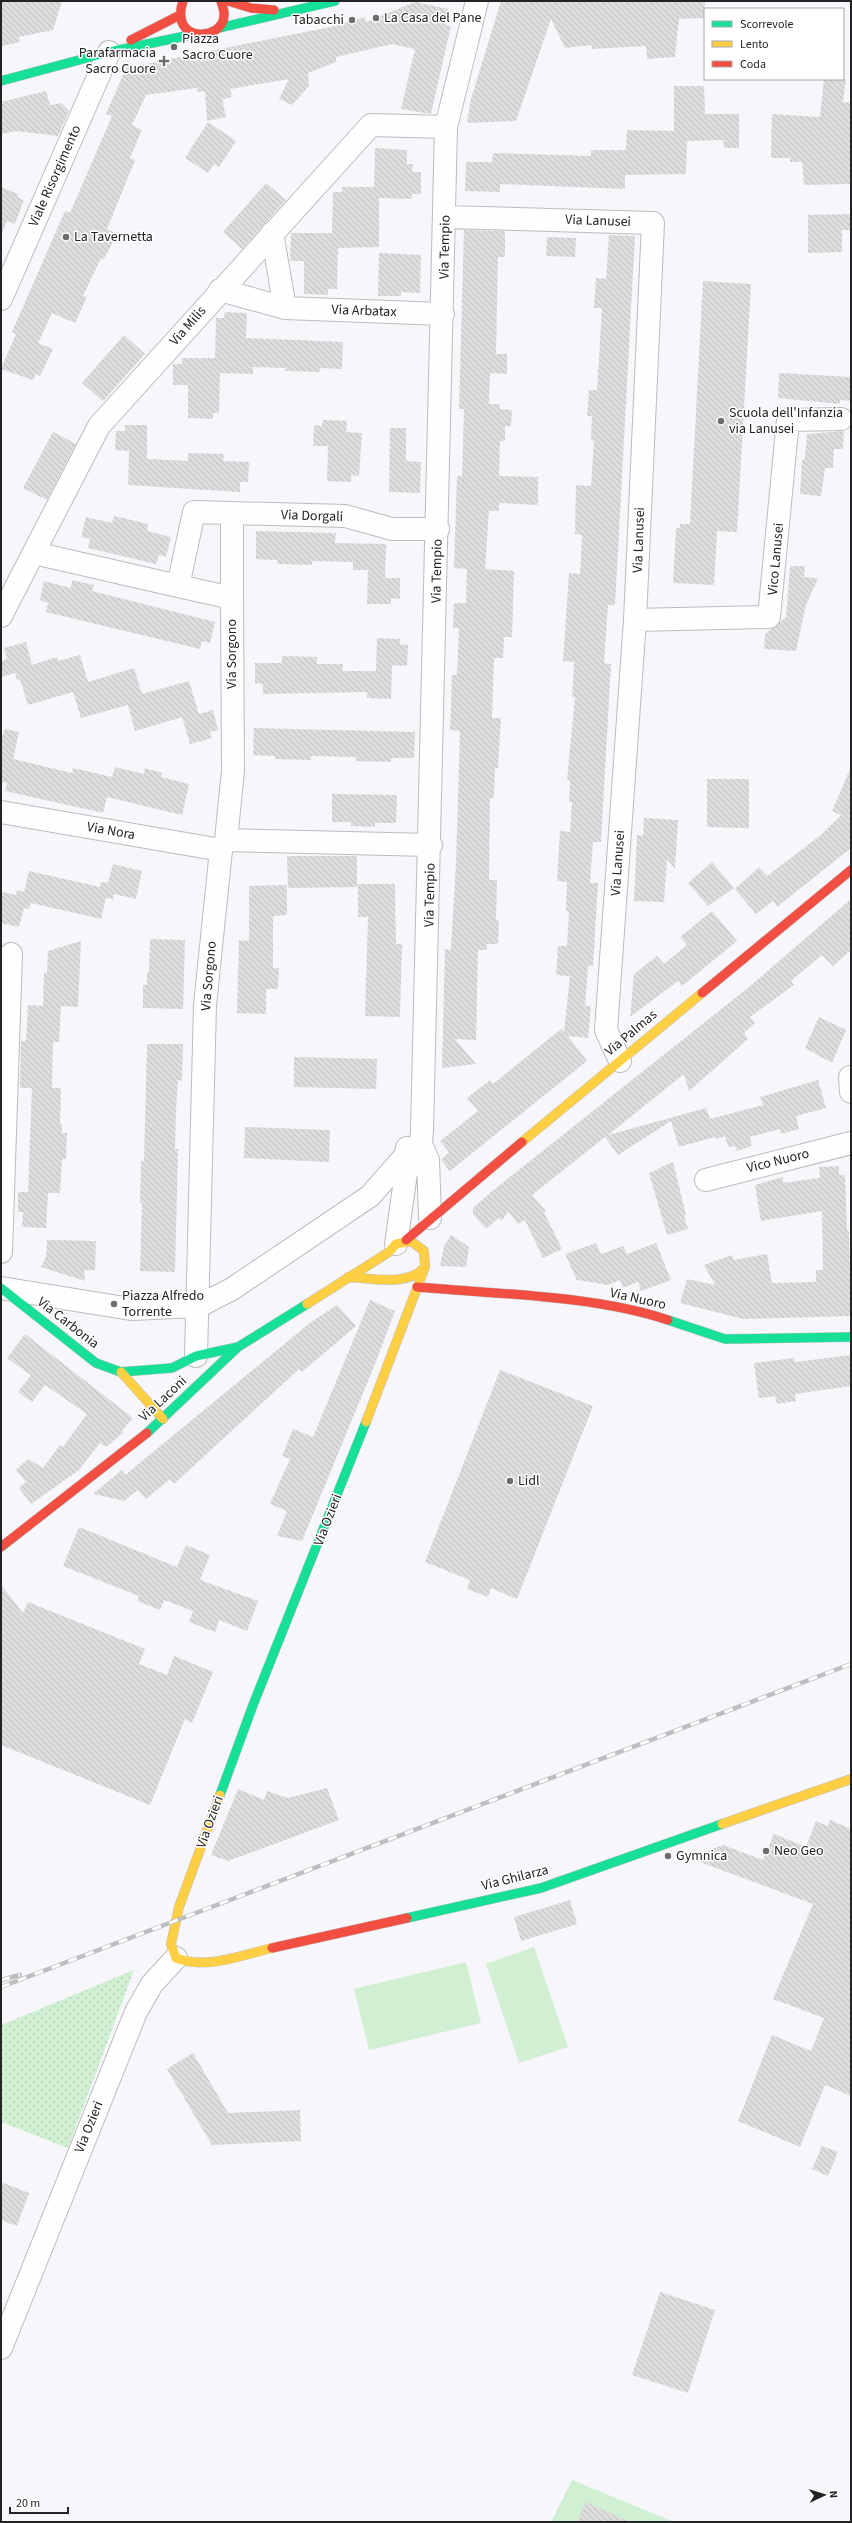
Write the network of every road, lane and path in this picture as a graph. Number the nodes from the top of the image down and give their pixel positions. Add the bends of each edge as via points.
1 (183, 1) edge
2 (221, 1) edge
3 (228, 1) edge
4 (476, 1) edge
5 (330, 2) edge
6 (288, 11) junction
7 (180, 15) junction
8 (219, 28) junction
9 (195, 34) junction
10 (109, 52) junction
11 (1, 80) edge
12 (446, 126) junction
13 (446, 217) junction
14 (272, 233) junction
15 (220, 290) junction
16 (1, 299) edge
17 (285, 308) junction
18 (444, 314) junction
19 (842, 419) dead end
20 (232, 514) junction
21 (438, 530) junction
22 (34, 554) junction
23 (178, 586) junction
24 (232, 598) junction
25 (1, 616) edge
26 (635, 620) junction
27 (1, 812) edge
28 (223, 845) junction
29 (431, 845) junction
30 (851, 870) edge
31 (11, 954) dead end
32 (620, 1060) junction
33 (422, 1137) junction
34 (851, 1143) edge
35 (706, 1180) dead end
36 (430, 1218) junction
37 (397, 1245) junction
38 (424, 1251) junction
39 (1, 1252) edge
40 (425, 1267) junction
41 (348, 1277) junction
42 (404, 1278) junction
43 (417, 1287) junction
44 (1, 1288) edge
45 (199, 1306) junction
46 (851, 1337) edge
47 (238, 1347) junction
48 (196, 1356) junction
49 (121, 1372) junction
50 (163, 1419) junction
51 (6, 1538) edge
52 (851, 1779) edge
53 (176, 1958) junction
54 (1, 2348) edge

1 - 7 street
2 - 8 street via 224,15
3 - 6 street via 251,8
4 - 12 street, Via Tempio
5 - 6 street
6 - 8 street
7 - 9 street via 184,27
7 - 10 street
8 - 9 street via 208,35
9 - 10 street
10 - 11 street
10 - 16 street, Viale Risorgimento
12 - 13 street, Via Tempio
12 - 14 street, Via Milis via 371,125
13 - 18 street, Via Tempio
13 - 26 street, Via Lanusei via 653,223
14 - 15 street, Via Milis
14 - 17 street
15 - 17 street, Via Arbatax
15 - 22 street, Via Milis via 99,426
17 - 18 street, Via Arbatax
18 - 21 street, Via Tempio
19 - 26 street, Vico Lanusei via 788,420 770,617
20 - 21 street, Via Dorgali via 345,516 392,530
20 - 23 street, Via Dorgali via 194,512
20 - 24 street
21 - 29 street, Via Tempio
22 - 23 street
22 - 25 street, Via Milis
23 - 24 street
24 - 28 street, Via Sorgono via 233,771
26 - 32 street, Via Lanusei via 606,1030
27 - 28 street, Via Nora
28 - 29 street, Via Nora
28 - 45 street, Via Sorgono via 205,1005
29 - 33 street, Via Tempio
30 - 32 street, Via Palmas
31 - 39 street
32 - 36 street, Via Palmas
33 - 36 street, Via Tempio via 428,1160
33 - 37 street, Via Tempio via 406,1173
33 - 45 street via 408,1128 406,1155 370,1196 232,1289
34 - 35 street, Vico Nuoro
36 - 37 street
36 - 38 street
37 - 38 street via 416,1243
37 - 41 street
37 - 42 street via 389,1267
38 - 40 street
40 - 42 street via 418,1275
40 - 43 street
41 - 42 street
41 - 47 street, Via Laconi
42 - 43 street
43 - 46 street, Via Nuoro via 560,1299 612,1307 660,1317 725,1339
43 - 53 street, Via Ozieri via 326,1526 253,1705 179,1907 171,1944
44 - 45 street via 131,1309
44 - 49 street, Via Carbonia via 96,1363
45 - 48 street, Via Sorgono
47 - 48 street, Via Carbonia
47 - 50 street, Via Laconi
48 - 49 street, Via Carbonia via 172,1368
49 - 50 street, Via Carbonia
50 - 51 street, Via Laconi
52 - 53 street, Via Ghilarza via 541,1888 204,1963 188,1963
53 - 54 street, Via Ozieri via 152,1984 136,2012

